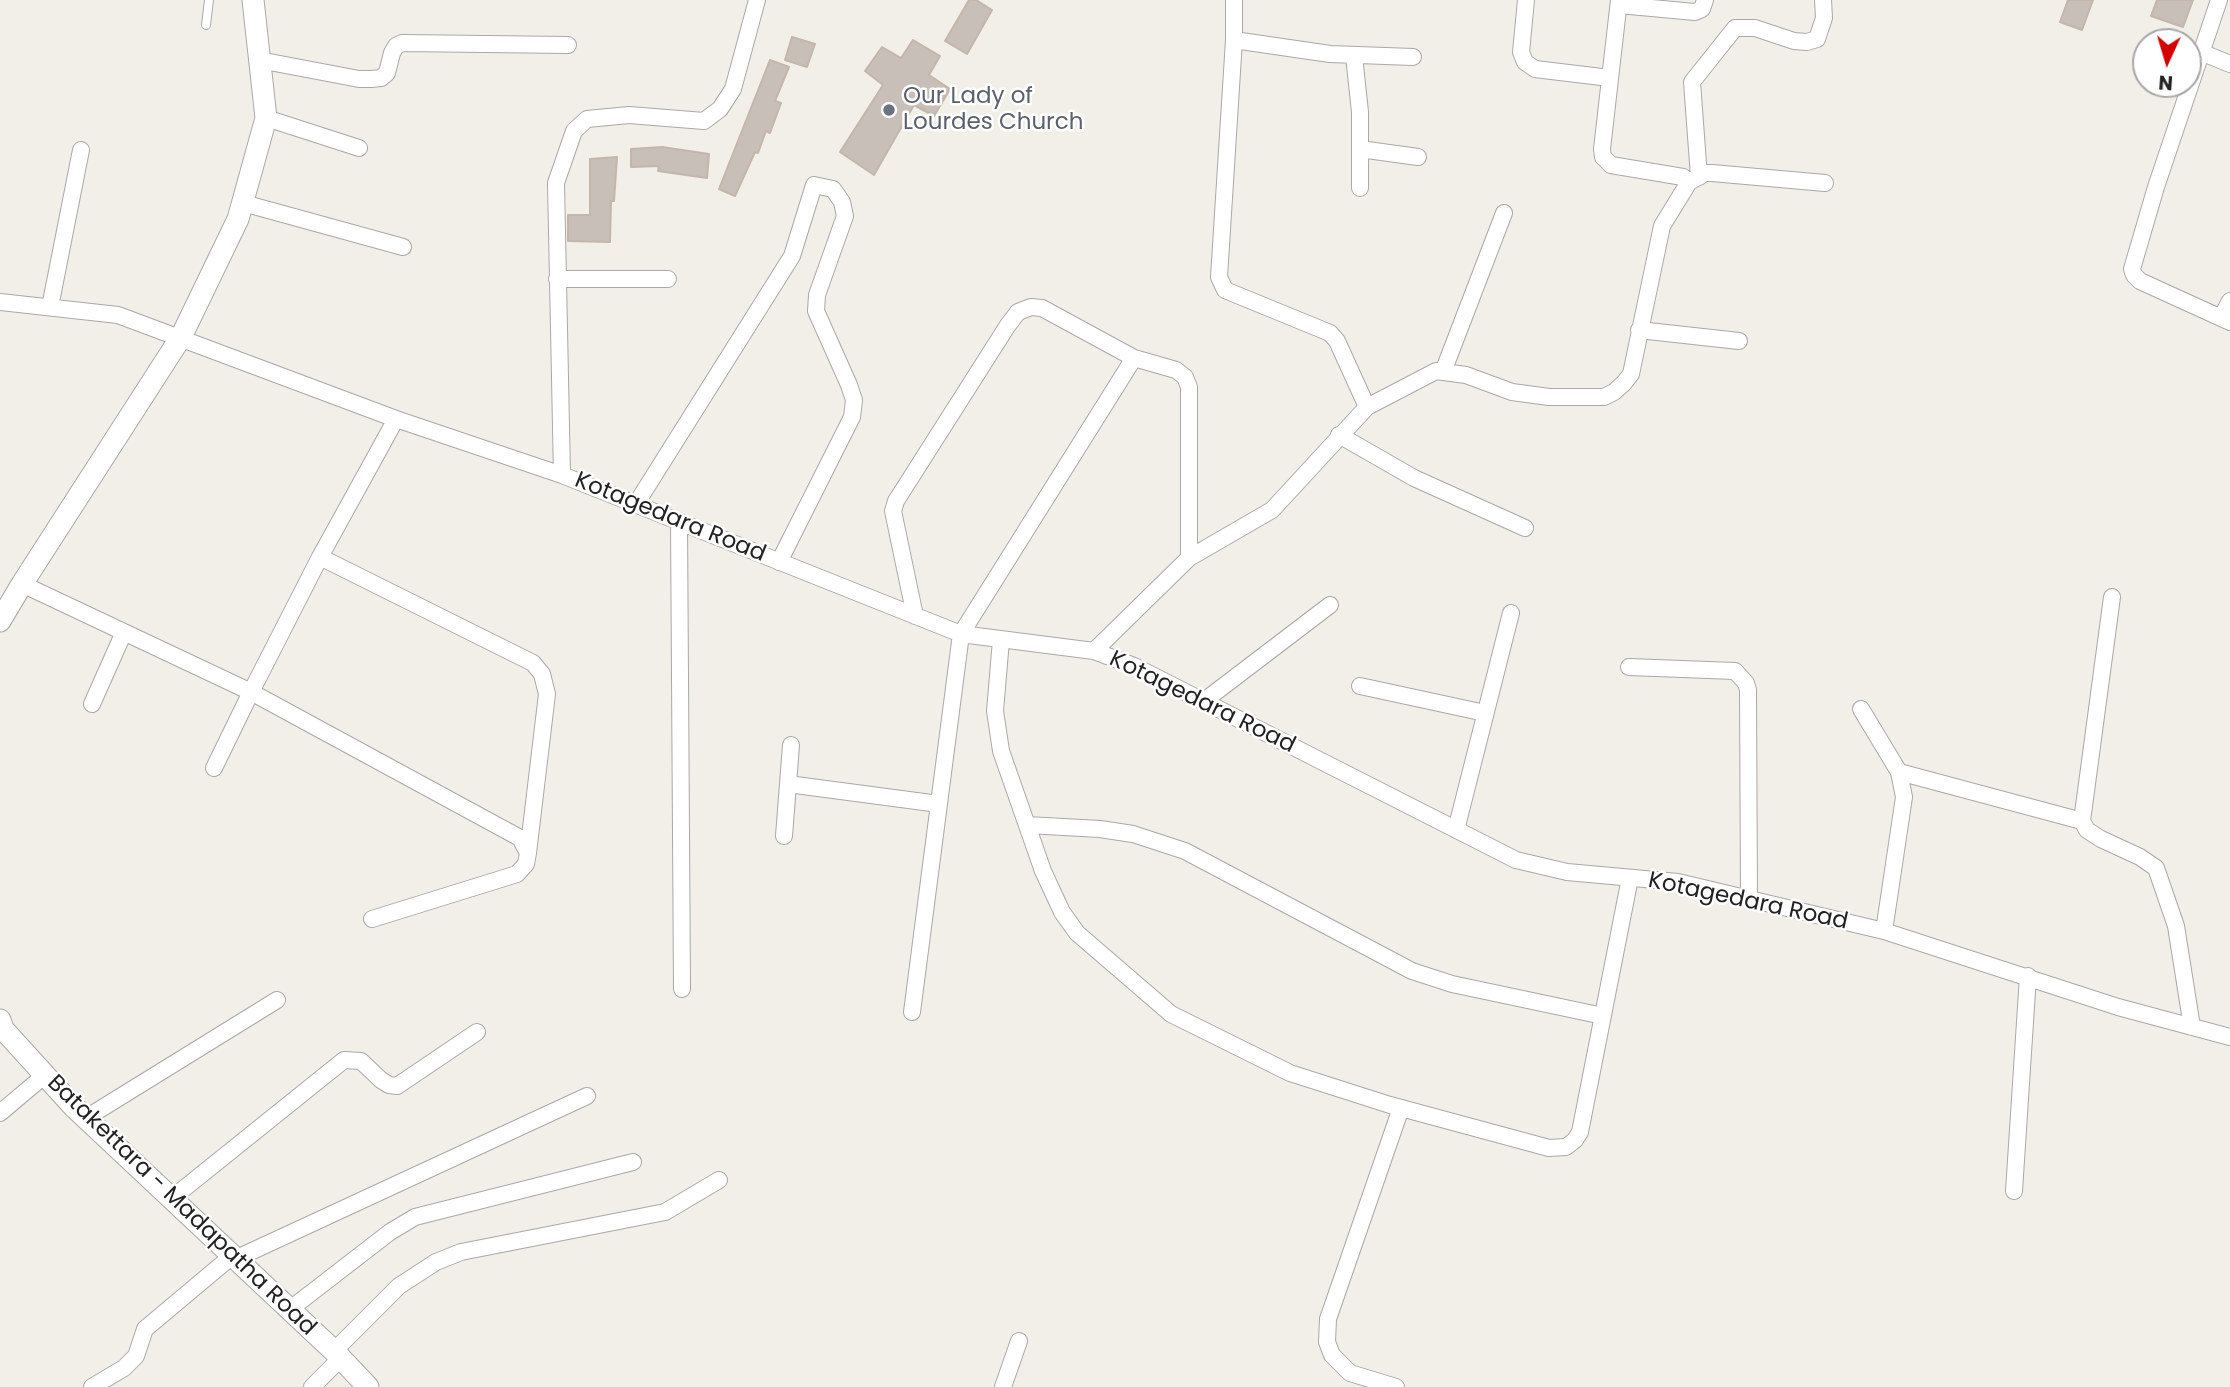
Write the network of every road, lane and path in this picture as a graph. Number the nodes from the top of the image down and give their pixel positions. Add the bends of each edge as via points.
1 (209, 0) edge
2 (253, 0) edge
3 (757, 0) edge
4 (1234, 0) edge
5 (1525, 0) edge
6 (1705, 0) edge
7 (1823, 0) edge
8 (2219, 0) edge
9 (1619, 2) edge
10 (206, 25) dead end
11 (1234, 40) junction
12 (568, 45) dead end
13 (2203, 53) junction
14 (1354, 56) junction
15 (1412, 57) dead end
16 (259, 60) junction
17 (2230, 64) edge
18 (1610, 78) junction
19 (266, 118) junction
20 (359, 148) dead end
21 (1360, 149) junction
22 (80, 150) dead end
23 (1418, 157) dead end
24 (1694, 179) junction
25 (1825, 183) dead end
26 (1360, 188) dead end
27 (243, 203) junction
28 (1504, 213) dead end
29 (403, 247) dead end
30 (557, 279) junction
31 (668, 279) dead end
32 (2230, 301) edge
33 (0, 302) edge
34 (50, 307) junction
35 (2225, 320) edge
36 (1639, 330) junction
37 (181, 337) junction
38 (1739, 341) dead end
39 (1134, 358) junction
40 (1443, 372) junction
41 (1367, 407) junction
42 (396, 419) junction
43 (1339, 435) junction
44 (562, 475) junction
45 (636, 504) junction
46 (679, 522) junction
47 (1525, 528) dead end
48 (320, 557) junction
49 (1189, 558) junction
50 (779, 562) junction
51 (22, 584) junction
52 (2112, 597) dead end
53 (1330, 605) dead end
54 (1511, 613) dead end
55 (915, 616) junction
56 (0, 621) edge
57 (124, 632) junction
58 (961, 634) junction
59 (1001, 640) junction
60 (1094, 651) junction
61 (1629, 667) dead end
62 (1360, 686) dead end
63 (251, 692) junction
64 (1204, 701) junction
65 (92, 704) dead end
66 (1861, 709) dead end
67 (1485, 713) junction
68 (791, 745) dead end
69 (214, 768) dead end
70 (1899, 772) junction
71 (788, 784) junction
72 (939, 804) junction
73 (2082, 821) junction
74 (1027, 825) junction
75 (1456, 830) junction
76 (783, 836) dead end
77 (528, 853) junction
78 (1630, 878) junction
79 (1749, 899) junction
80 (372, 919) dead end
81 (1884, 931) junction
82 (2028, 976) junction
83 (682, 989) dead end
84 (277, 1000) dead end
85 (912, 1012) dead end
86 (1603, 1016) junction
87 (1, 1026) edge
88 (2192, 1027) junction
89 (477, 1032) dead end
90 (2230, 1037) edge
91 (45, 1075) junction
92 (587, 1096) dead end
93 (1401, 1108) junction
94 (0, 1112) edge
95 (86, 1118) junction
96 (633, 1162) dead end
97 (719, 1180) dead end
98 (2014, 1191) dead end
99 (171, 1199) junction
100 (234, 1257) junction
101 (289, 1310) junction
102 (1019, 1341) dead end
103 (337, 1354) junction
104 (92, 1387) edge
105 (312, 1387) edge
106 (368, 1387) edge
107 (1003, 1387) edge
108 (1396, 1387) edge

1 - 10 lane
2 - 16 street
3 - 30 street via 733,89 720,109 704,121 629,115 587,119 574,131 556,183
4 - 11 street
5 - 18 street via 1521,52 1525,62 1535,69
6 - 9 street via 1695,12
7 - 24 street via 1824,18 1817,38 1794,41 1755,28 1735,28 1692,82
8 - 13 street
9 - 18 street
11 - 14 street
11 - 41 street via 1222,286 1329,332
12 - 16 street via 402,43 392,53 387,73 371,79
13 - 17 street
13 - 35 street via 2132,269 2140,281
14 - 15 street
14 - 21 street
16 - 19 street
18 - 24 street via 1602,149 1606,162
19 - 20 street
19 - 27 street
21 - 23 street
21 - 26 street
22 - 34 street
24 - 25 street via 1712,173
24 - 36 street via 1662,226
27 - 29 street
27 - 37 street
28 - 40 street
30 - 31 street
30 - 44 street
32 - 35 street
33 - 34 street, Kotagedara Road
34 - 37 street, Kotagedara Road via 118,315
36 - 38 street
36 - 40 street via 1630,374 1604,397 1512,392 1466,375
37 - 42 street, Kotagedara Road
37 - 51 street
39 - 49 street via 1176,370 1189,387
39 - 55 street via 1042,308 1018,312 896,501 893,511
39 - 58 street
40 - 41 street via 1436,371
41 - 43 street
42 - 44 street, Kotagedara Road
42 - 48 street
43 - 47 street via 1414,478
43 - 49 street via 1272,510
44 - 45 street, Kotagedara Road
45 - 46 street, Kotagedara Road
45 - 50 street via 792,256 814,185 833,189 845,216 817,295 816,312 849,385 854,400 852,417
46 - 50 street, Kotagedara Road
46 - 83 street
48 - 63 street
48 - 77 street via 533,663 542,674 547,694
49 - 60 street
50 - 55 street, Kotagedara Road
51 - 56 street
51 - 57 street
52 - 73 street
53 - 64 street
54 - 67 street
55 - 58 street, Kotagedara Road
57 - 63 street
57 - 65 street
58 - 59 street, Kotagedara Road
58 - 72 street
59 - 60 street, Kotagedara Road
59 - 74 street via 995,711 1001,751
60 - 64 street, Kotagedara Road
61 - 79 street via 1735,671 1746,683
62 - 67 street
63 - 69 street
63 - 77 street via 520,838
64 - 75 street, Kotagedara Road
66 - 70 street
67 - 75 street
68 - 71 street
70 - 73 street
70 - 81 street via 1904,797
71 - 72 street
71 - 76 street
72 - 85 street
73 - 88 street via 2101,839 2156,868 2176,926
74 - 86 street via 1133,834 1185,850 1412,971 1452,985
74 - 93 street via 1057,902 1077,933 1171,1014 1290,1073
75 - 78 street, Kotagedara Road via 1516,860 1567,872
77 - 80 street via 517,874
78 - 79 street, Kotagedara Road via 1678,882
78 - 86 street
79 - 81 street, Kotagedara Road
81 - 82 street, Kotagedara Road
82 - 88 street, Kotagedara Road
82 - 98 street
84 - 95 street
86 - 93 street via 1580,1132 1566,1147 1549,1148
87 - 91 street, Batakettara - Madapatha Road
88 - 90 street, Kotagedara Road
89 - 99 street via 397,1086 381,1080 361,1061 344,1060
91 - 94 street
91 - 95 street, Batakettara - Madapatha Road
92 - 100 street
93 - 108 street via 1328,1319 1327,1342 1332,1355 1350,1373
95 - 99 street, Batakettara - Madapatha Road
96 - 101 street via 415,1217
97 - 103 street via 666,1212 461,1252 436,1262 399,1286
99 - 100 street, Batakettara - Madapatha Road
100 - 101 street, Batakettara - Madapatha Road
100 - 104 street via 145,1329 136,1356 124,1368
101 - 103 street, Batakettara - Madapatha Road
102 - 107 street
103 - 105 street
103 - 106 street, Batakettara - Madapatha Road

